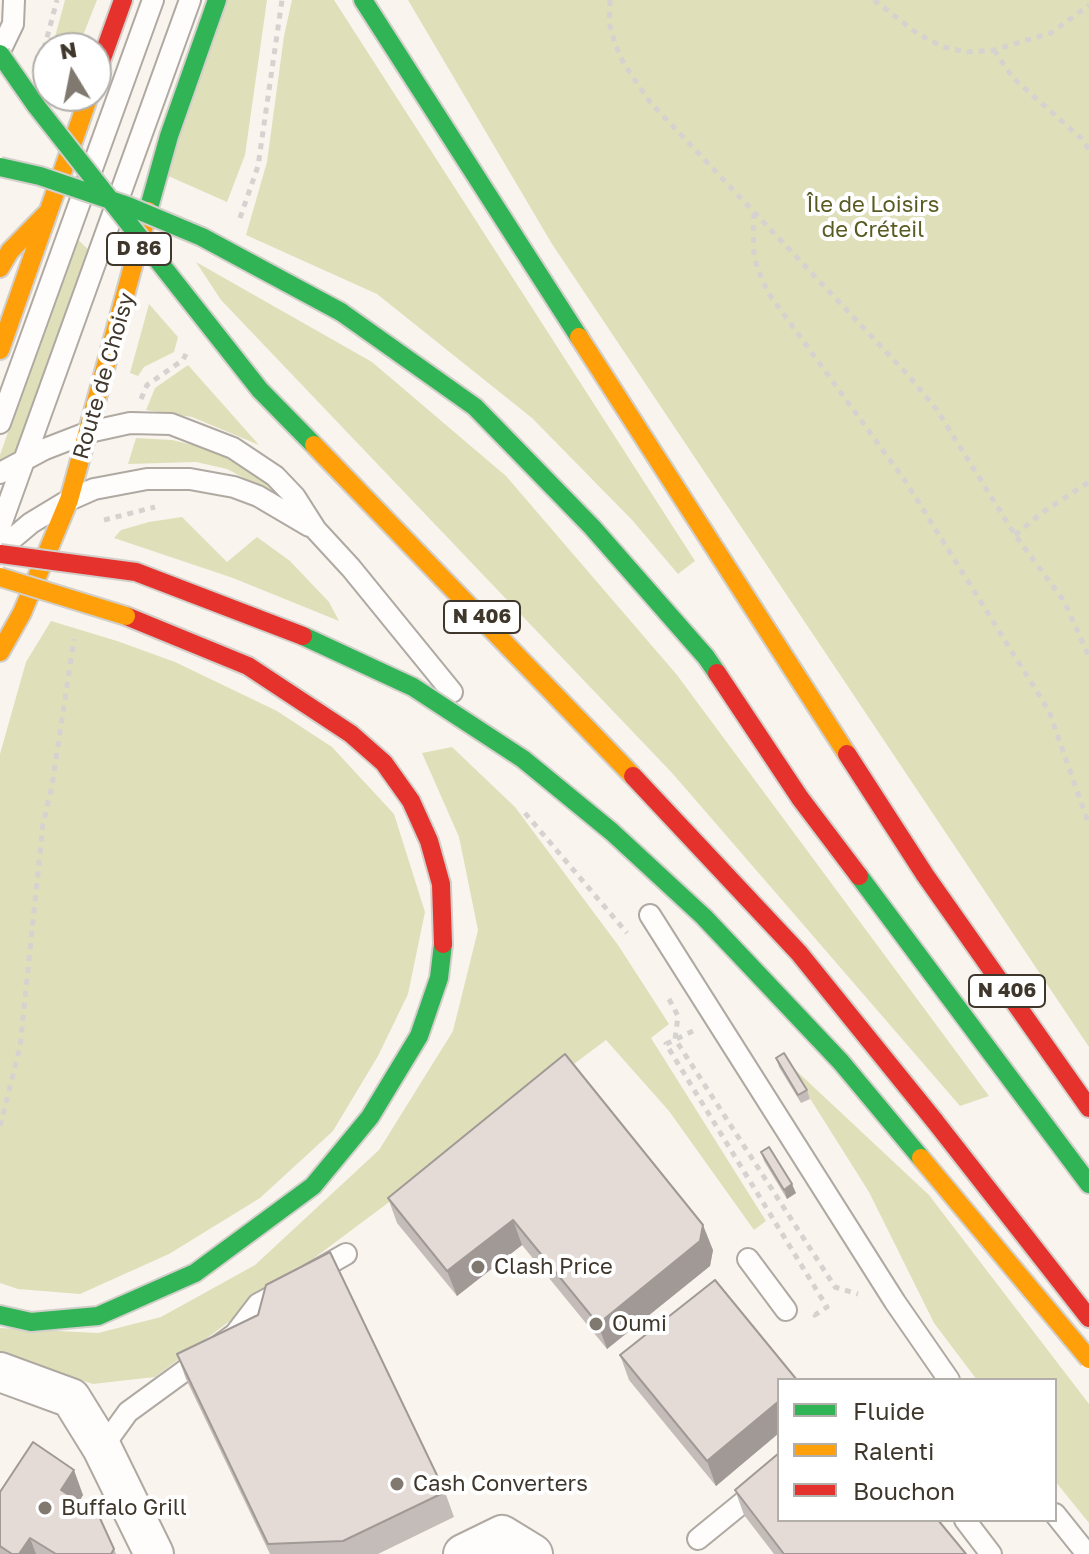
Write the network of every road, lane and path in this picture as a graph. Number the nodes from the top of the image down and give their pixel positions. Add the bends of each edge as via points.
1 (14, 0) edge
2 (123, 0) edge
3 (153, 0) edge
4 (190, 0) edge
5 (217, 0) edge
6 (363, 0) edge
7 (610, 0) edge
8 (874, 0) edge
9 (1089, 5) edge
10 (111, 32) edge
11 (994, 50) junction
12 (0, 53) edge
13 (83, 112) edge
14 (1089, 150) edge
15 (0, 167) edge
16 (754, 212) junction
17 (46, 214) junction
18 (0, 268) edge
19 (0, 350) edge
20 (0, 423) edge
21 (89, 432) junction
22 (26, 459) junction
23 (0, 473) edge
24 (1089, 482) edge
25 (69, 500) junction
26 (104, 520) dead end
27 (0, 527) edge
28 (316, 530) junction
29 (100, 532) dead end
30 (1015, 535) junction
31 (0, 552) edge
32 (0, 577) edge
33 (22, 613) junction
34 (76, 624) dead end
35 (0, 652) edge
36 (1089, 657) edge
37 (4, 671) dead end
38 (452, 692) dead end
39 (1089, 825) edge
40 (650, 915) dead end
41 (666, 995) dead end
42 (694, 1031) dead end
43 (675, 1039) junction
44 (1089, 1108) edge
45 (0, 1126) edge
46 (1089, 1184) edge
47 (346, 1254) dead end
48 (748, 1259) dead end
49 (860, 1295) dead end
50 (808, 1303) dead end
51 (786, 1310) dead end
52 (0, 1315) edge
53 (1089, 1318) edge
54 (1089, 1359) edge
55 (0, 1372) edge
56 (948, 1378) edge
57 (102, 1448) junction
58 (777, 1475) edge
59 (1057, 1516) edge
60 (967, 1522) edge
61 (698, 1539) dead end
62 (154, 1554) edge
63 (463, 1554) edge
64 (533, 1554) edge
65 (991, 1554) edge
66 (1087, 1554) edge

1 - 12 lane via 13,24
2 - 10 main road
3 - 20 lane
4 - 22 lane, Route de Choisy
5 - 21 main road, Route de Choisy / D 86 via 169,136
6 - 44 main road, N 406 via 925,875
7 - 16 path via 615,44 633,77 650,102
8 - 11 path via 943,47
9 - 11 path via 1051,33
11 - 14 path via 1013,78
12 - 53 main road, N 406, bridge via 260,390 555,692 799,953
13 - 17 main road
15 - 46 main road, bridge via 40,176 202,237 341,312 475,407 592,527 706,657 800,798
16 - 30 path via 937,410
16 - 39 path via 753,248 769,294 906,482 1049,711
17 - 18 main road
17 - 19 main road
21 - 22 lane
21 - 25 main road, Route de Choisy / D 86
21 - 28 lane via 156,423 208,436 275,476
22 - 23 lane
22 - 27 lane, Route de Choisy
24 - 30 path
25 - 28 lane via 94,489 147,479 202,481 258,496
25 - 31 lane via 31,523
25 - 33 main road, Route de Choisy / D 86
26 - 29 path
28 - 38 lane
30 - 36 path via 1064,601
31 - 54 main road, bridge via 136,572 303,636 413,687 523,759 704,917 831,1051
32 - 52 main road, bridge via 126,616 248,666 351,734 384,763 411,801 441,884 444,933 439,978 419,1036 370,1117 313,1186 195,1273 98,1316 31,1322
33 - 35 main road, Route de Choisy / D 86
33 - 37 main road
34 - 45 path via 43,824 20,1047
40 - 56 lane
41 - 43 path via 678,1016
42 - 43 path
43 - 49 path via 835,1287
43 - 50 path via 666,1044 827,1307 815,1315
47 - 57 lane via 258,1304 235,1334 128,1412
48 - 51 lane
55 - 57 street via 71,1398
57 - 62 street
58 - 61 lane
59 - 66 lane
60 - 65 lane
63 - 64 street via 502,1535

